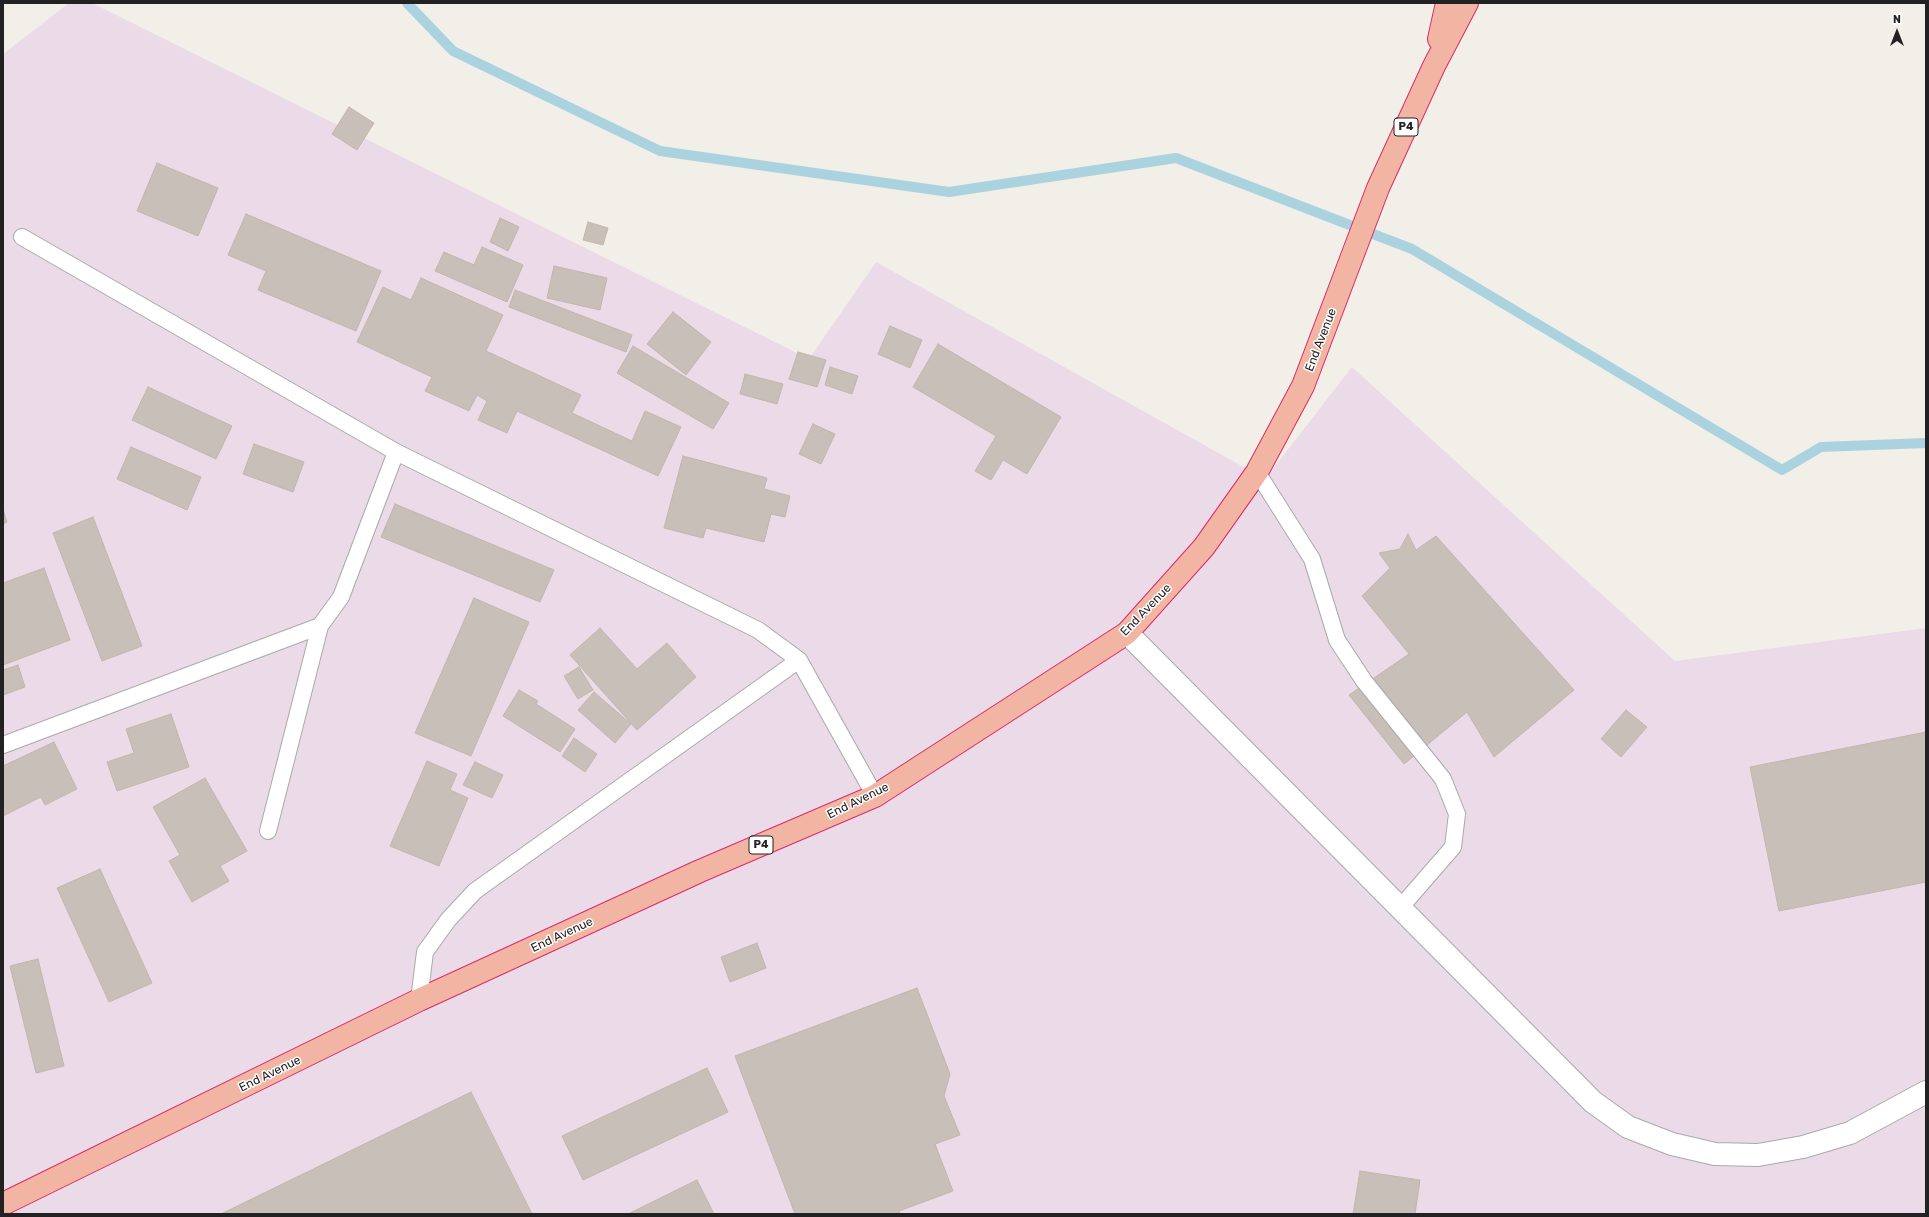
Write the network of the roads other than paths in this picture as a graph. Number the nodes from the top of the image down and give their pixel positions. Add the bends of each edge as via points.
1 (1447, 3) edge
2 (1467, 3) edge
3 (1434, 66) junction
4 (22, 236) dead end
5 (396, 452) junction
6 (1257, 472) junction
7 (320, 626) junction
8 (1127, 633) junction
9 (799, 660) junction
10 (3, 745) edge
11 (875, 796) junction
12 (268, 831) dead end
13 (1400, 908) junction
14 (420, 1000) junction
15 (1926, 1092) edge
16 (3, 1204) edge

1 - 3 highway, End Avenue / P4
2 - 3 highway, End Avenue / P4
3 - 6 highway, End Avenue / P4 via 1378,188 1303,386
4 - 5 lane
5 - 7 lane via 341,597
5 - 9 lane via 758,630
6 - 8 highway, End Avenue / P4 via 1204,547
6 - 13 lane via 1312,559 1337,640 1364,680 1443,779 1457,814 1453,847
7 - 10 lane
7 - 12 lane
8 - 11 highway, End Avenue / P4
8 - 13 street
9 - 11 lane
9 - 14 lane via 474,891 424,952
11 - 14 highway, End Avenue / P4 via 700,871
13 - 15 street via 1593,1102 1628,1127 1672,1144 1715,1154 1751,1155 1803,1147 1850,1132
14 - 16 highway, End Avenue / P4

